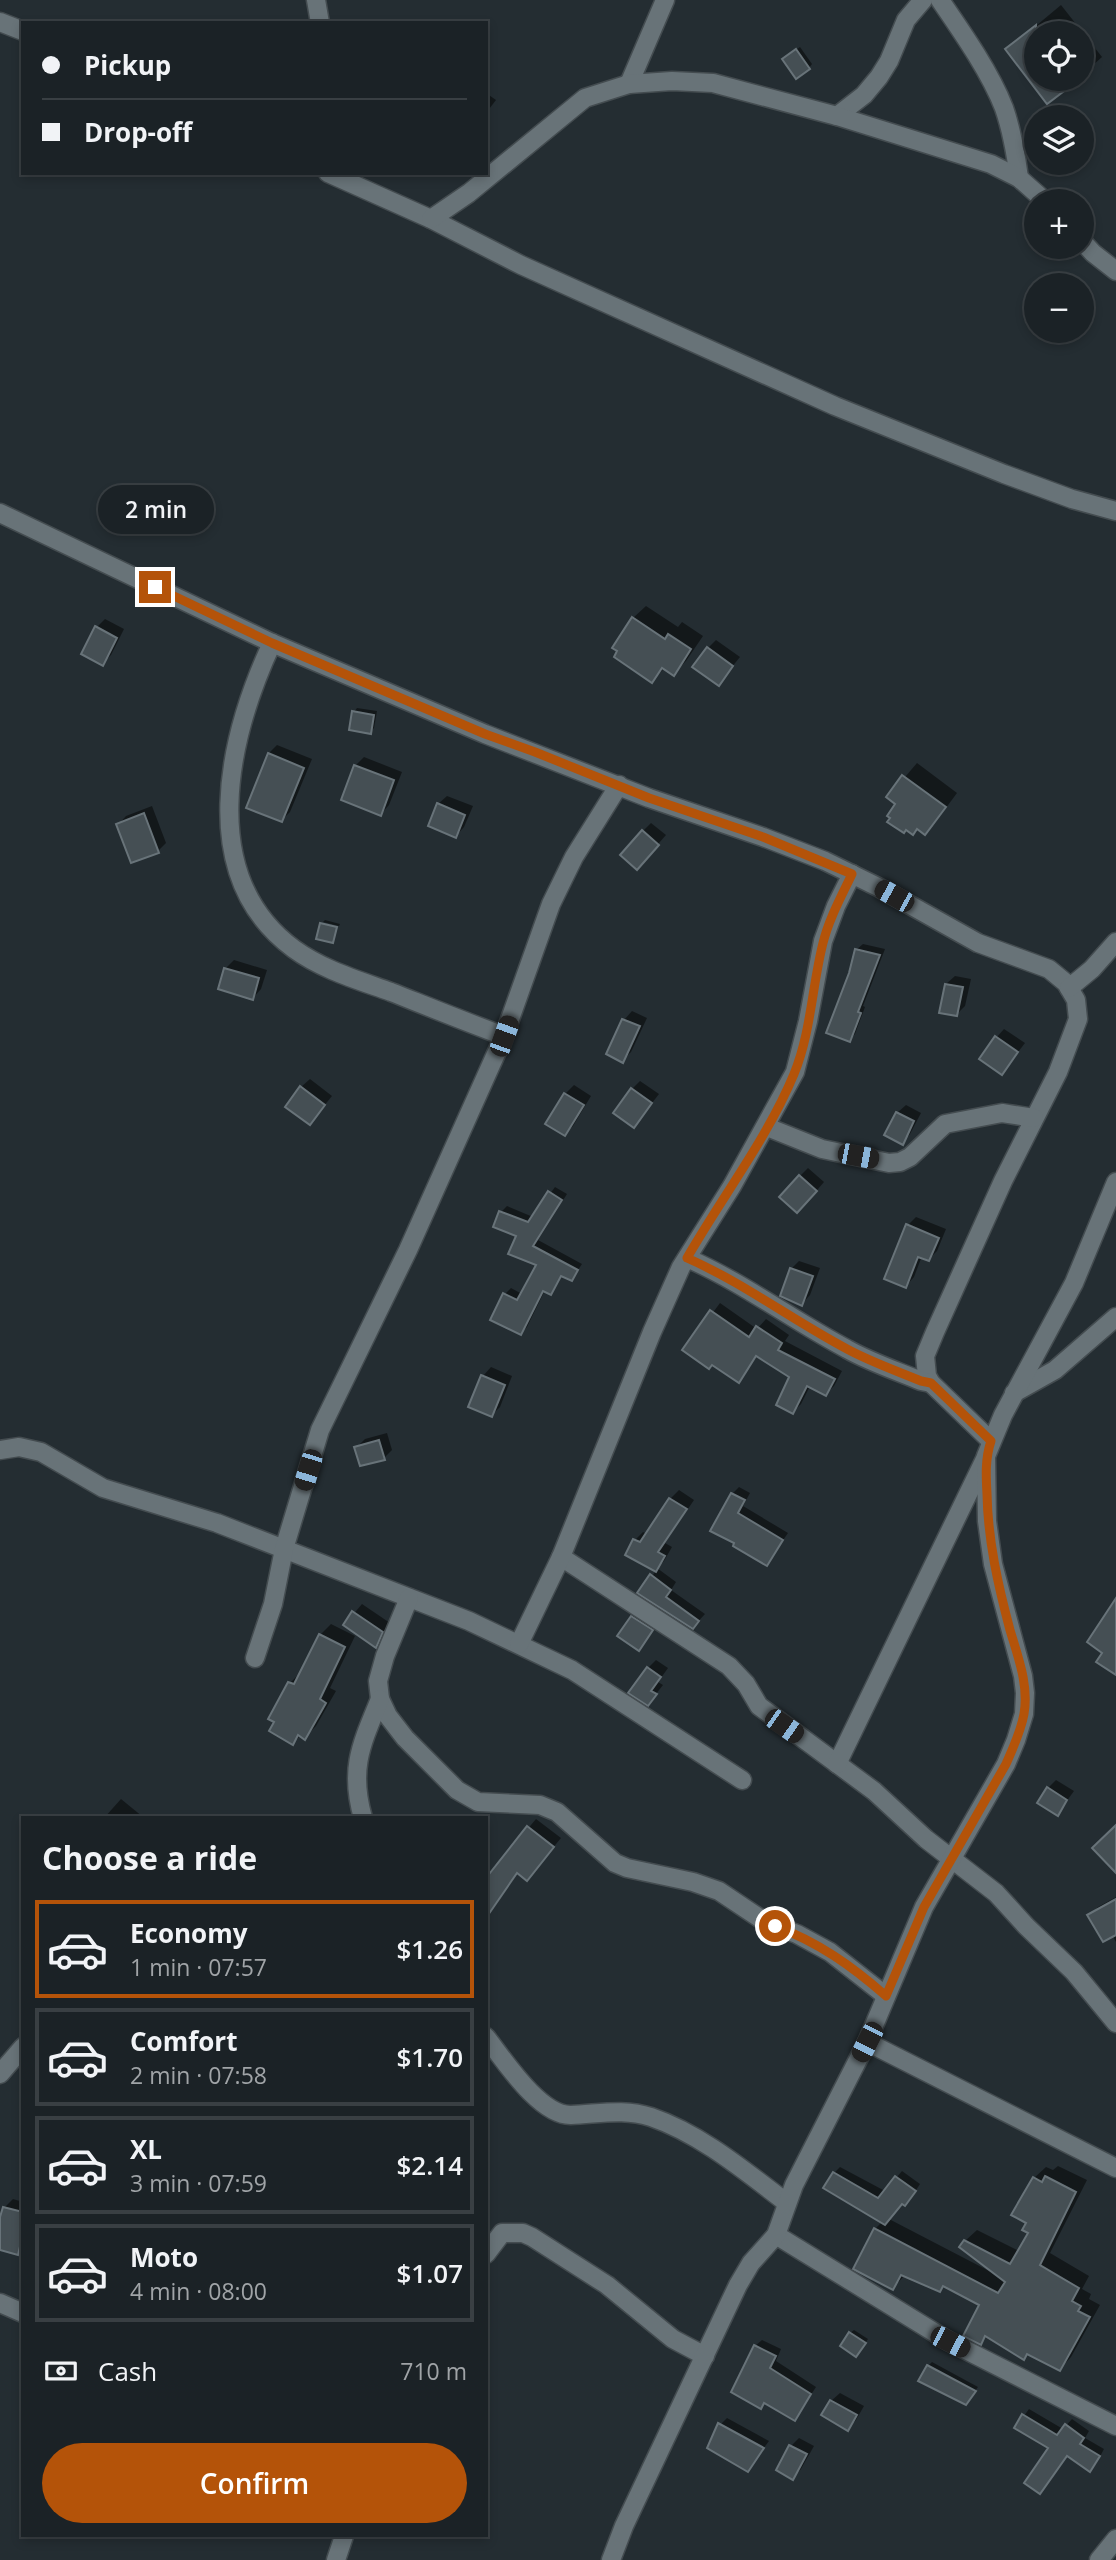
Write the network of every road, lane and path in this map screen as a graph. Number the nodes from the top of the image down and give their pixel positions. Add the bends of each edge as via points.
1 (316, 0) edge
2 (665, 0) edge
3 (923, 0) edge
4 (940, 0) edge
5 (320, 21) edge
6 (0, 22) edge
7 (21, 30) edge
8 (629, 84) junction
9 (837, 116) junction
10 (332, 175) edge
11 (1019, 178) junction
12 (1031, 189) edge
13 (431, 219) junction
14 (1094, 252) edge
15 (1116, 271) edge
16 (1116, 511) edge
17 (0, 513) edge
18 (272, 643) junction
19 (619, 785) junction
20 (852, 874) junction
21 (1116, 942) edge
22 (1069, 988) junction
23 (504, 1036) junction
24 (1034, 1118) junction
25 (767, 1127) junction
26 (1116, 1182) edge
27 (687, 1258) junction
28 (1116, 1317) edge
29 (931, 1383) junction
30 (1014, 1393) junction
31 (989, 1448) junction
32 (0, 1450) edge
33 (284, 1549) junction
34 (561, 1557) junction
35 (409, 1598) junction
36 (519, 1644) junction
37 (255, 1658) dead end
38 (380, 1699) junction
39 (836, 1764) junction
40 (742, 1780) dead end
41 (362, 1816) edge
42 (952, 1859) junction
43 (886, 1996) junction
44 (1116, 2023) edge
45 (488, 2039) edge
46 (867, 2042) junction
47 (21, 2049) edge
48 (0, 2074) edge
49 (1116, 2168) edge
50 (787, 2203) junction
51 (776, 2235) junction
52 (488, 2251) edge
53 (0, 2303) edge
54 (21, 2312) edge
55 (705, 2356) junction
56 (1116, 2426) edge
57 (344, 2537) edge
58 (1116, 2539) edge
59 (336, 2560) edge
60 (611, 2560) edge
61 (1099, 2560) edge

1 - 5 street
2 - 8 street
3 - 9 street via 906,20 878,77
4 - 11 street via 967,38 1004,108
6 - 7 street
8 - 9 street via 699,81
8 - 13 street via 585,98
9 - 11 street via 991,164
10 - 13 street
11 - 12 street
13 - 16 street via 521,265 835,405 1004,474
14 - 15 street
17 - 18 street
18 - 19 street via 485,734
18 - 23 street via 247,706 228,801 233,857 254,909 295,950 327,967
19 - 20 street
19 - 23 street via 574,856 551,904
20 - 22 street via 978,943 1049,969
20 - 25 street via 823,942 795,1072
21 - 22 street
22 - 24 street via 1078,1019 1059,1072
23 - 33 street via 408,1250 320,1430
24 - 25 street via 1002,1113 946,1124 910,1157 889,1163 822,1149
24 - 29 street via 925,1356
25 - 27 street
26 - 30 street via 1074,1283
27 - 29 street via 748,1288 849,1350
27 - 34 street via 652,1332
28 - 30 street via 1055,1370
29 - 31 street
30 - 31 street
31 - 39 street
31 - 42 street via 988,1521 993,1564 1023,1676 1024,1714 1006,1764
32 - 33 street via 19,1447 41,1452 103,1488 182,1510
33 - 35 street
33 - 37 street
34 - 36 street
34 - 39 street via 729,1666 758,1706
35 - 36 street
35 - 38 street via 385,1656 378,1682
36 - 40 street via 572,1670
38 - 41 street via 356,1768
38 - 43 street via 405,1738 468,1797 488,1803 540,1805 557,1812 615,1863 719,1891 767,1923 830,1952
39 - 42 street
42 - 43 street via 924,1907
42 - 44 street via 996,1893 1074,1972
43 - 46 street
45 - 50 street via 549,2109 570,2115 630,2112 667,2123
46 - 49 street
46 - 50 street
47 - 48 street
50 - 51 street
51 - 55 street via 746,2272
51 - 56 street via 950,2342
52 - 55 street via 502,2233 527,2234 607,2285 673,2339
53 - 54 street
55 - 60 street
57 - 59 street
58 - 61 street

